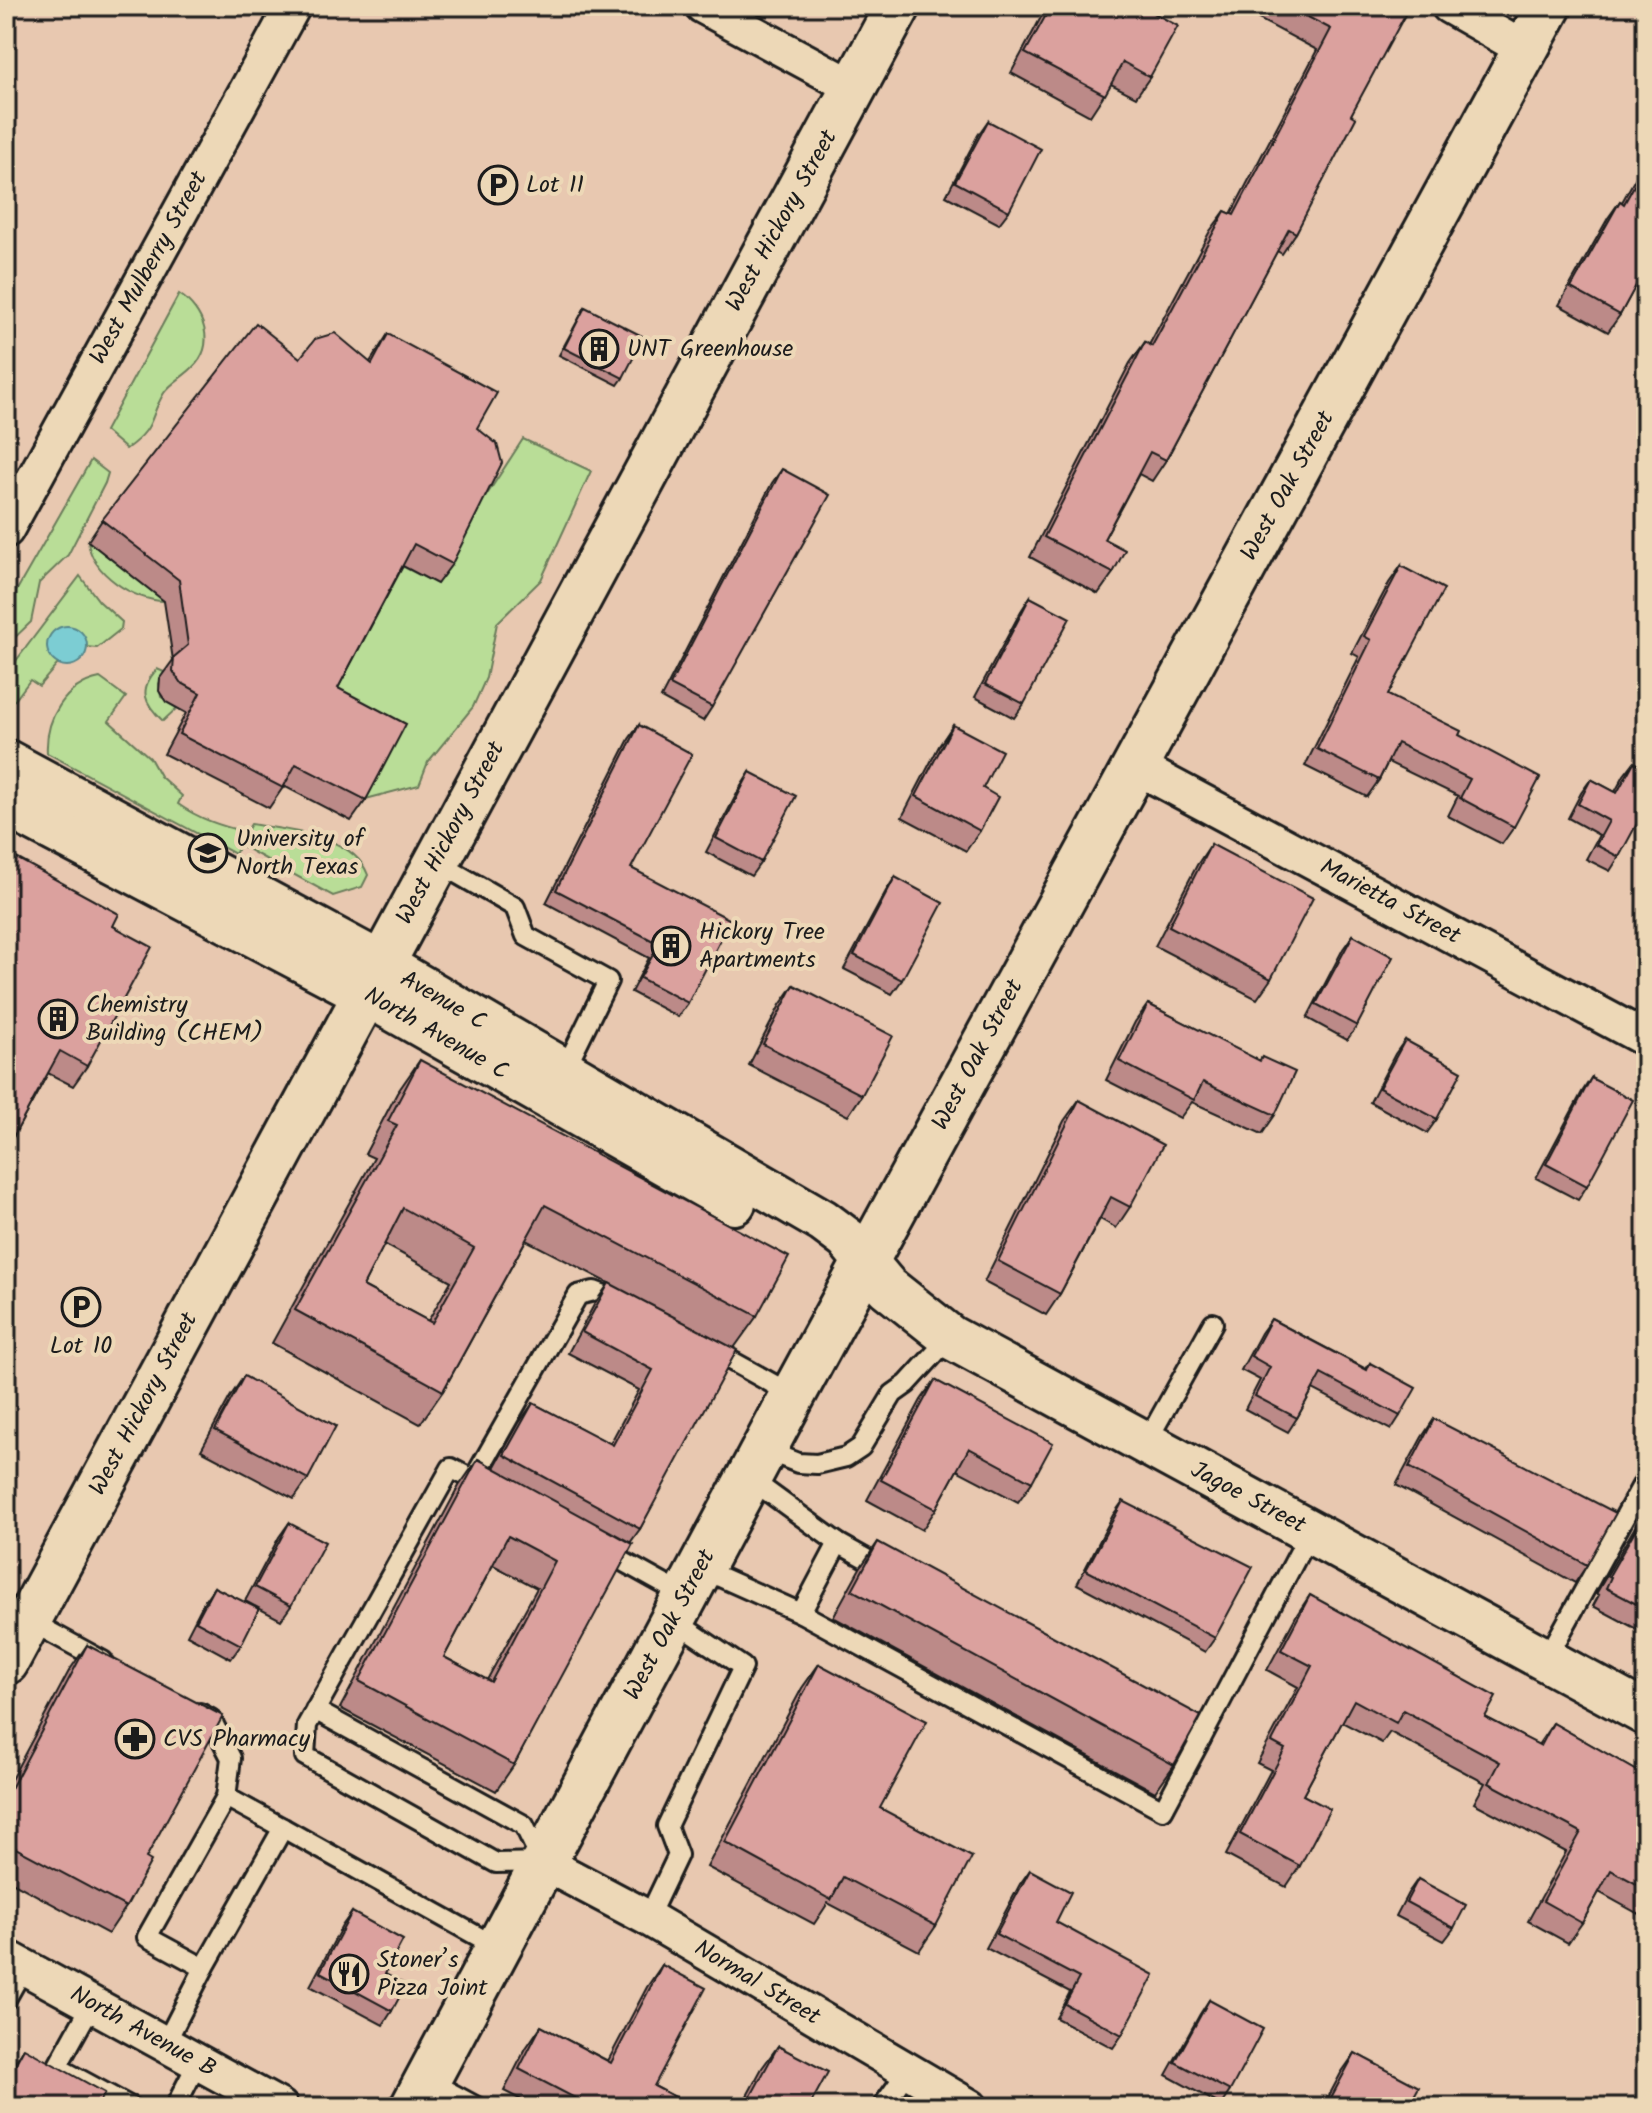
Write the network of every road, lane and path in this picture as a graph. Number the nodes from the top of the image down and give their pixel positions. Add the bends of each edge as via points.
1 (293, 6) edge
2 (703, 6) edge
3 (898, 6) edge
4 (1449, 6) edge
5 (1549, 6) edge
6 (743, 15) edge
7 (1526, 50) junction
8 (855, 88) junction
9 (6, 530) edge
10 (6, 761) edge
11 (1135, 766) junction
12 (6, 805) edge
13 (435, 861) junction
14 (372, 978) junction
15 (1646, 1039) edge
16 (564, 1071) junction
17 (865, 1262) junction
18 (635, 1308) edge
19 (1213, 1323) dead end
20 (950, 1337) junction
21 (691, 1338) edge
22 (793, 1395) junction
23 (1146, 1443) junction
24 (757, 1464) junction
25 (1646, 1478) edge
26 (473, 1480) junction
27 (501, 1495) edge
28 (1310, 1532) junction
29 (585, 1541) edge
30 (838, 1543) junction
31 (908, 1581) edge
32 (686, 1594) junction
33 (801, 1613) junction
34 (28, 1620) junction
35 (1546, 1660) junction
36 (6, 1662) edge
37 (122, 1671) edge
38 (186, 1705) edge
39 (315, 1710) junction
40 (1646, 1714) edge
41 (1159, 1717) edge
42 (1201, 1739) junction
43 (226, 1797) junction
44 (283, 1828) junction
45 (542, 1862) junction
46 (648, 1918) junction
47 (497, 1947) junction
48 (15, 1962) edge
49 (204, 1968) junction
50 (6, 1999) edge
51 (92, 2004) junction
52 (165, 2044) junction
53 (198, 2062) junction
54 (907, 2072) junction
55 (420, 2094) edge
56 (967, 2106) edge
57 (131, 2107) edge
58 (175, 2107) edge
59 (280, 2107) edge
60 (477, 2107) edge
61 (882, 2107) edge

1 - 9 street, West Mulberry Street
2 - 6 street
3 - 8 main road, West Hickory Street
4 - 7 street
5 - 7 main road, West Oak Street
6 - 8 street
7 - 11 main road, West Oak Street
8 - 13 main road, West Hickory Street
10 - 14 street, Avenue C
11 - 15 street, Marietta Street
11 - 17 main road, West Oak Street
12 - 14 street, North Avenue C
13 - 14 main road, West Hickory Street
13 - 16 lane via 515,907 526,936 608,981
14 - 16 street, Avenue C
14 - 17 street, North Avenue C via 810,1246
14 - 34 main road, West Hickory Street
16 - 17 street, Avenue C via 823,1221
17 - 20 street, Jagoe Street via 887,1287
17 - 22 main road, West Oak Street
18 - 26 lane via 607,1293 578,1295
19 - 23 lane
20 - 23 street, Jagoe Street
20 - 24 lane via 893,1394 861,1447 846,1457 817,1464
21 - 22 lane
22 - 24 main road, West Oak Street
23 - 28 street, Jagoe Street
24 - 30 lane
24 - 32 main road, West Oak Street
25 - 35 lane
26 - 27 lane
26 - 39 lane via 451,1468
28 - 35 street, Jagoe Street
28 - 42 lane
29 - 32 lane
30 - 31 lane
30 - 33 lane
32 - 33 lane
32 - 45 main road, West Oak Street
32 - 46 lane via 743,1667 667,1826 678,1855
33 - 42 lane via 1163,1810
34 - 36 main road, West Hickory Street
34 - 37 lane
35 - 40 street, Jagoe Street
38 - 43 lane via 211,1719 231,1758
39 - 45 lane via 524,1825
39 - 45 lane via 307,1725 305,1756 496,1863
41 - 42 lane
43 - 44 lane
43 - 49 lane via 147,1937
44 - 47 lane
44 - 49 lane
45 - 46 street, Normal Street
45 - 47 main road, West Oak Street
46 - 54 street, Normal Street
47 - 55 main road, West Oak Street
48 - 50 lane
48 - 51 street, North Avenue B
49 - 52 lane
51 - 52 street, North Avenue B
51 - 57 lane via 57,2067
52 - 53 street, North Avenue B
53 - 58 lane
53 - 59 street, North Avenue B
54 - 56 street, Normal Street
54 - 61 lane
55 - 60 lane

